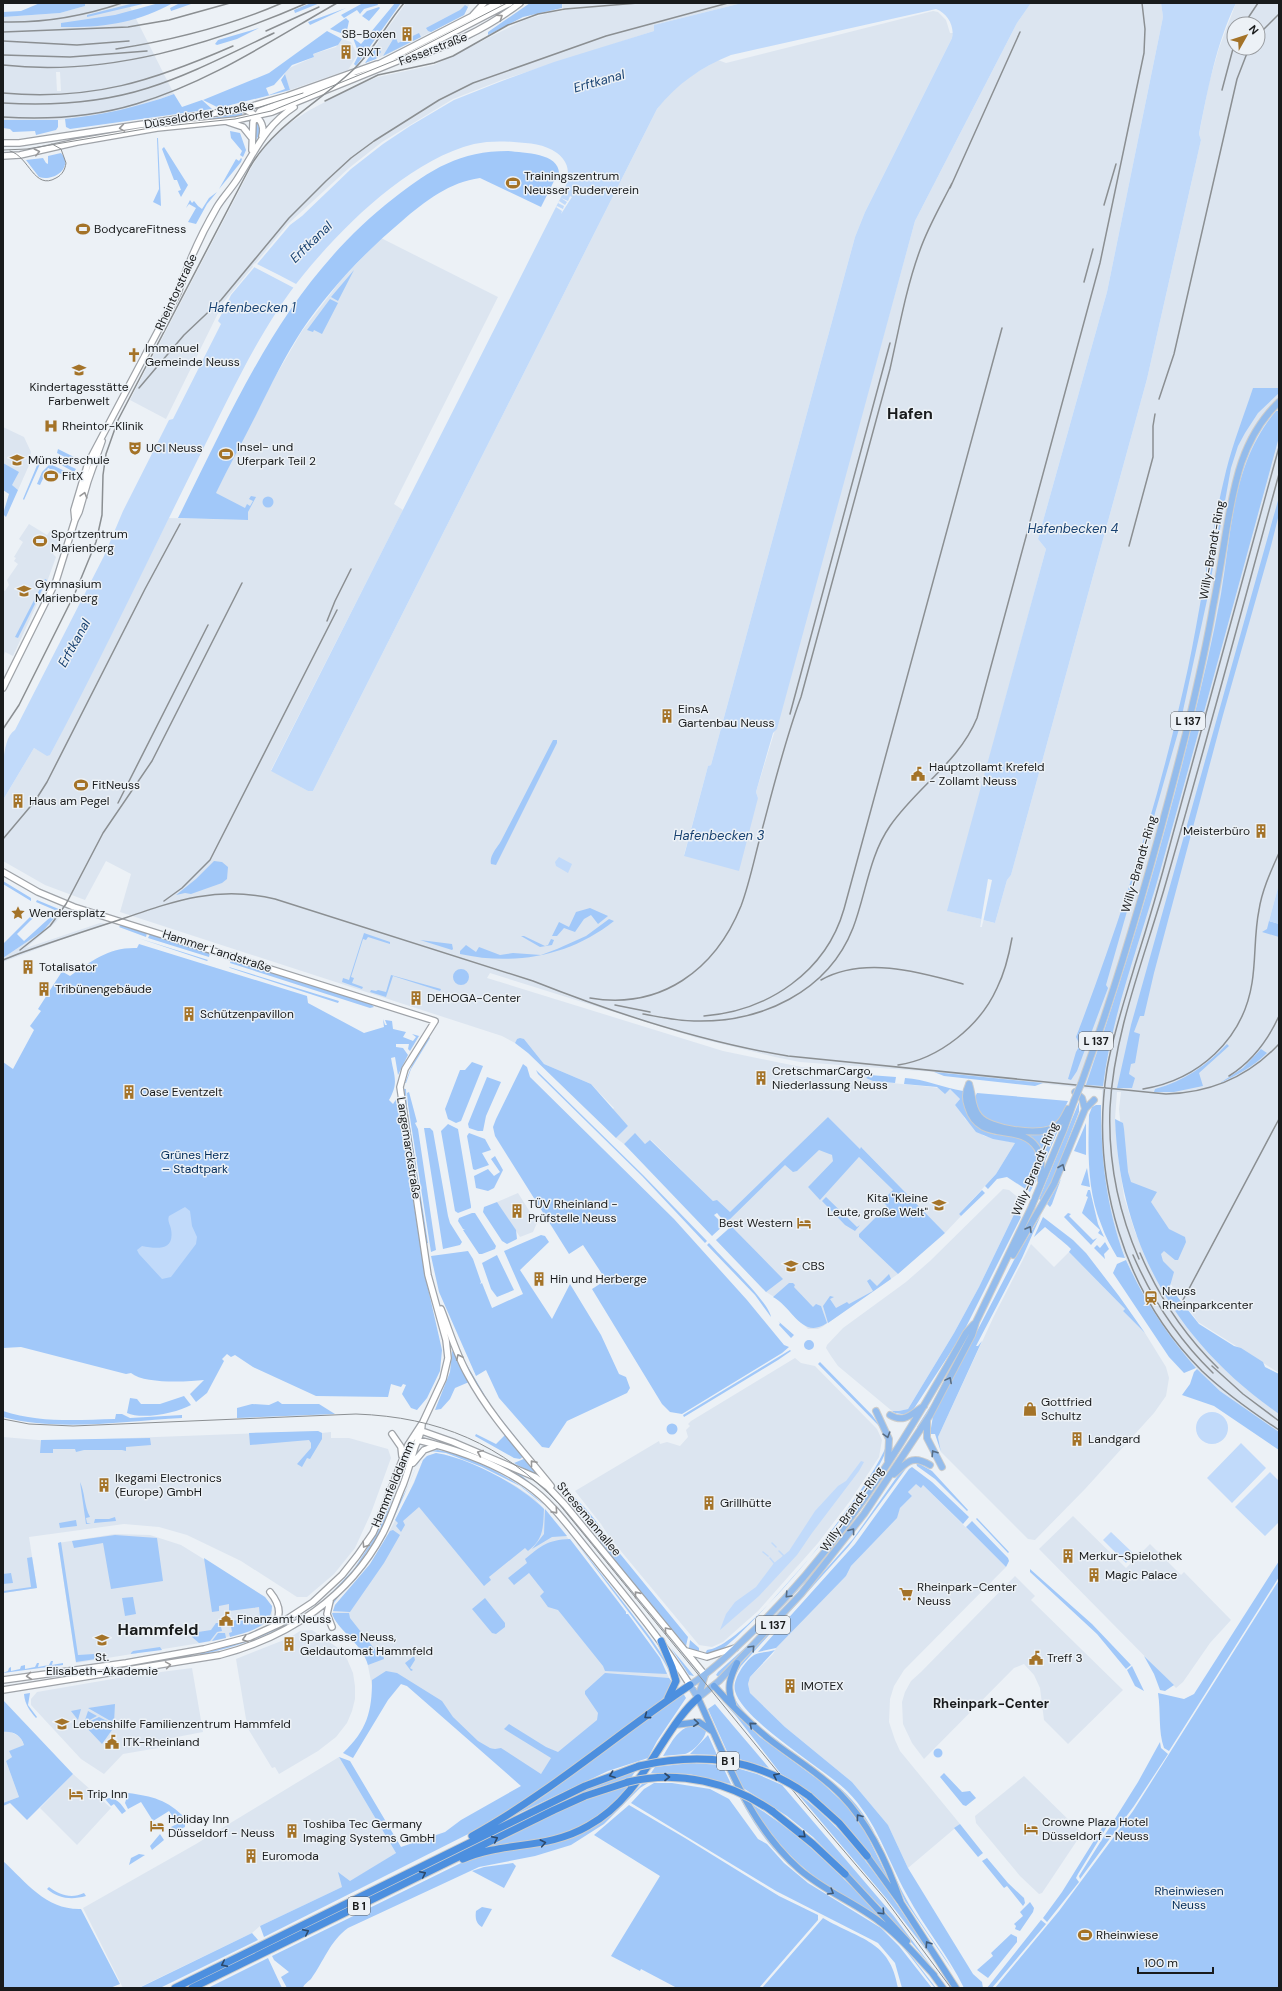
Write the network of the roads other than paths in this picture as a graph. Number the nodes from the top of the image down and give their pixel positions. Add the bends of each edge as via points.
1 (484, 3) edge
2 (498, 3) edge
3 (510, 3) edge
4 (520, 3) edge
5 (462, 22) junction
6 (377, 64) junction
7 (386, 66) junction
8 (302, 101) junction
9 (242, 109) junction
10 (256, 116) junction
11 (227, 122) junction
12 (252, 139) junction
13 (260, 140) junction
14 (3, 144) edge
15 (3, 156) edge
16 (250, 156) junction
17 (1279, 402) edge
18 (106, 430) junction
19 (74, 520) junction
20 (3, 688) edge
21 (3, 872) edge
22 (435, 1021) joint
23 (1075, 1092) dead end
24 (1094, 1100) dead end
25 (1074, 1101) junction
26 (1084, 1109) junction
27 (1041, 1184) junction
28 (1004, 1267) junction
29 (431, 1284) junction
30 (976, 1322) junction
31 (925, 1405) junction
32 (876, 1411) dead end
33 (890, 1415) dead end
34 (930, 1415) junction
35 (420, 1430) junction
36 (392, 1434) dead end
37 (418, 1440) junction
38 (442, 1447) junction
39 (402, 1462) junction
40 (888, 1462) junction
41 (411, 1464) junction
42 (930, 1465) dead end
43 (942, 1467) dead end
44 (889, 1477) junction
45 (565, 1505) junction
46 (270, 1592) dead end
47 (331, 1599) junction
48 (332, 1627) dead end
49 (269, 1629) junction
50 (661, 1642) junction
51 (735, 1648) junction
52 (685, 1651) junction
53 (737, 1663) junction
54 (705, 1675) junction
55 (3, 1680) edge
56 (690, 1685) junction
57 (701, 1687) junction
58 (712, 1687) junction
59 (3, 1690) edge
60 (698, 1698) junction
61 (665, 1702) junction
62 (737, 1711) junction
63 (675, 1725) junction
64 (714, 1732) junction
65 (453, 1850) junction
66 (867, 1856) joint
67 (447, 1862) junction
68 (845, 1874) joint
69 (901, 1903) junction
70 (261, 1950) junction
71 (934, 1975) junction
72 (175, 1988) edge
73 (192, 1988) edge
74 (943, 1988) edge
75 (956, 1988) edge

1 - 5 main road, Fesserstraße
2 - 5 main road, Düsseldorfer Straße
3 - 7 main road, Düsseldorfer Straße
7 -> 4 main road, Fesserstraße via 452,44 480,30
5 - 6 main road, Düsseldorfer Straße
6 - 9 main road, Düsseldorfer Straße
6 - 10 main road, Düsseldorfer Straße via 321,89 264,109
7 - 8 main road, Düsseldorfer Straße
8 - 10 main road, Düsseldorfer Straße
8 - 13 main road, Rheintorstraße via 279,118
9 - 10 main road
9 -> 14 main road, Düsseldorfer Straße
10 - 11 main road, Düsseldorfer Straße
10 - 12 main road, Düsseldorfer Straße via 252,122
10 - 13 main road via 263,128
11 - 12 main road via 243,127
15 -> 11 main road, Düsseldorfer Straße via 26,154 70,143 157,128
12 - 16 main road, Rheintorstraße
13 - 16 main road, Rheintorstraße
16 - 18 main road, Rheintorstraße via 239,177 217,206 187,265 178,293
17 - 25 main road, Willy-Brandt-Ring / L 137, bridge via 1255,432 1239,465 1232,492 1213,609 1166,811 1113,990
19 -> 18 main road, Rheintorstraße via 79,512
18 - 19 main road, Rheintorstraße via 88,463 74,510
19 - 20 main road via 56,581
21 - 22 main road, Hammer Landstraße via 66,904
22 - 29 main road, Langemarckstraße via 405,1069 400,1087
23 - 26 main road via 1082,1098
24 - 26 main road
25 - 27 main road, Willy-Brandt-Ring / L 137
25 - 27 main road via 1056,1126 1038,1131 998,1127 987,1123 975,1110 969,1084 966,1091 968,1110 980,1126 994,1132 1022,1135 1034,1144 1042,1158
28 -> 26 main road via 1045,1202 1059,1174
27 - 28 main road, Willy-Brandt-Ring / L 137
28 - 30 main road, Willy-Brandt-Ring / L 137
29 - 35 main road, Langemarckstraße via 446,1340 448,1358 443,1380
45 -> 29 main road, Langemarckstraße via 495,1417 474,1386 455,1350
30 - 31 main road, Willy-Brandt-Ring / L 137 via 966,1333
34 -> 30 main road, Willy-Brandt-Ring / L 137 via 972,1335
31 - 33 main road via 907,1418
31 - 40 main road, Willy-Brandt-Ring / L 137
32 -> 40 main road via 889,1439
43 -> 34 main road via 927,1438 926,1427
34 - 44 main road, Willy-Brandt-Ring / L 137
35 - 37 main road, Langemarckstraße
35 - 39 main road, Hammfelddamm via 408,1445
45 -> 35 main road, Stresemannallee via 535,1477
36 - 39 main road via 401,1447
37 - 38 main road, Stresemannallee
37 - 41 main road, Hammfelddamm
38 - 41 main road via 427,1448
38 -> 50 main road, Stresemannallee via 502,1471 540,1495
39 -> 49 main road, Hammfelddamm via 373,1533 342,1575 313,1602
40 -> 51 main road, Willy-Brandt-Ring / L 137 via 809,1571 766,1619
41 - 47 main road, Hammfelddamm via 382,1534 350,1580
42 - 44 main road via 913,1460 905,1463
53 -> 44 main road, Willy-Brandt-Ring / L 137 via 828,1562
52 -> 45 main road, Stresemannallee
46 - 49 main road via 276,1600 279,1612 277,1621
47 - 48 main road via 327,1614
59 -> 47 main road, Hammfelddamm via 186,1662 236,1651 278,1635
49 -> 55 main road, Hammfelddamm via 230,1644 204,1649
50 - 56 main road, Stresemannallee
50 - 61 highway via 676,1681
51 - 52 main road via 707,1656
51 - 54 main road, Willy-Brandt-Ring / L 137
52 - 54 main road, Stresemannallee
53 - 58 main road, Willy-Brandt-Ring / L 137
53 - 62 highway via 728,1689
54 - 56 main road, L 137
54 - 57 main road
54 - 58 main road, Stresemannallee
56 - 57 main road
56 - 60 main road, Stresemannallee
56 - 61 highway
57 - 58 main road
57 - 60 main road
58 - 60 main road, L 137
58 - 62 highway
60 - 63 highway
60 - 64 highway
61 -> 65 highway via 544,1792 501,1820 460,1842
69 -> 62 highway via 879,1850 852,1807 826,1781 769,1739
63 -> 64 highway via 699,1722
67 -> 63 highway via 455,1862 490,1850 548,1842 588,1826 624,1797 645,1772
64 -> 71 highway via 747,1803 779,1849 812,1880 880,1922
66 -> 65 highway, B 1, bridge via 839,1823 809,1796 770,1774 730,1761 688,1758 639,1766 585,1786
65 - 70 highway, B 1 via 268,1942
66 - 69 highway, B 1
67 -> 68 highway, B 1, bridge via 579,1798 628,1782 667,1777 704,1781 737,1791 772,1811
70 -> 67 highway, B 1 via 271,1949
68 -> 71 highway, B 1 via 888,1919
75 -> 69 highway, B 1
70 -> 72 highway, B 1
70 - 73 highway, B 1
71 - 74 highway, B 1

